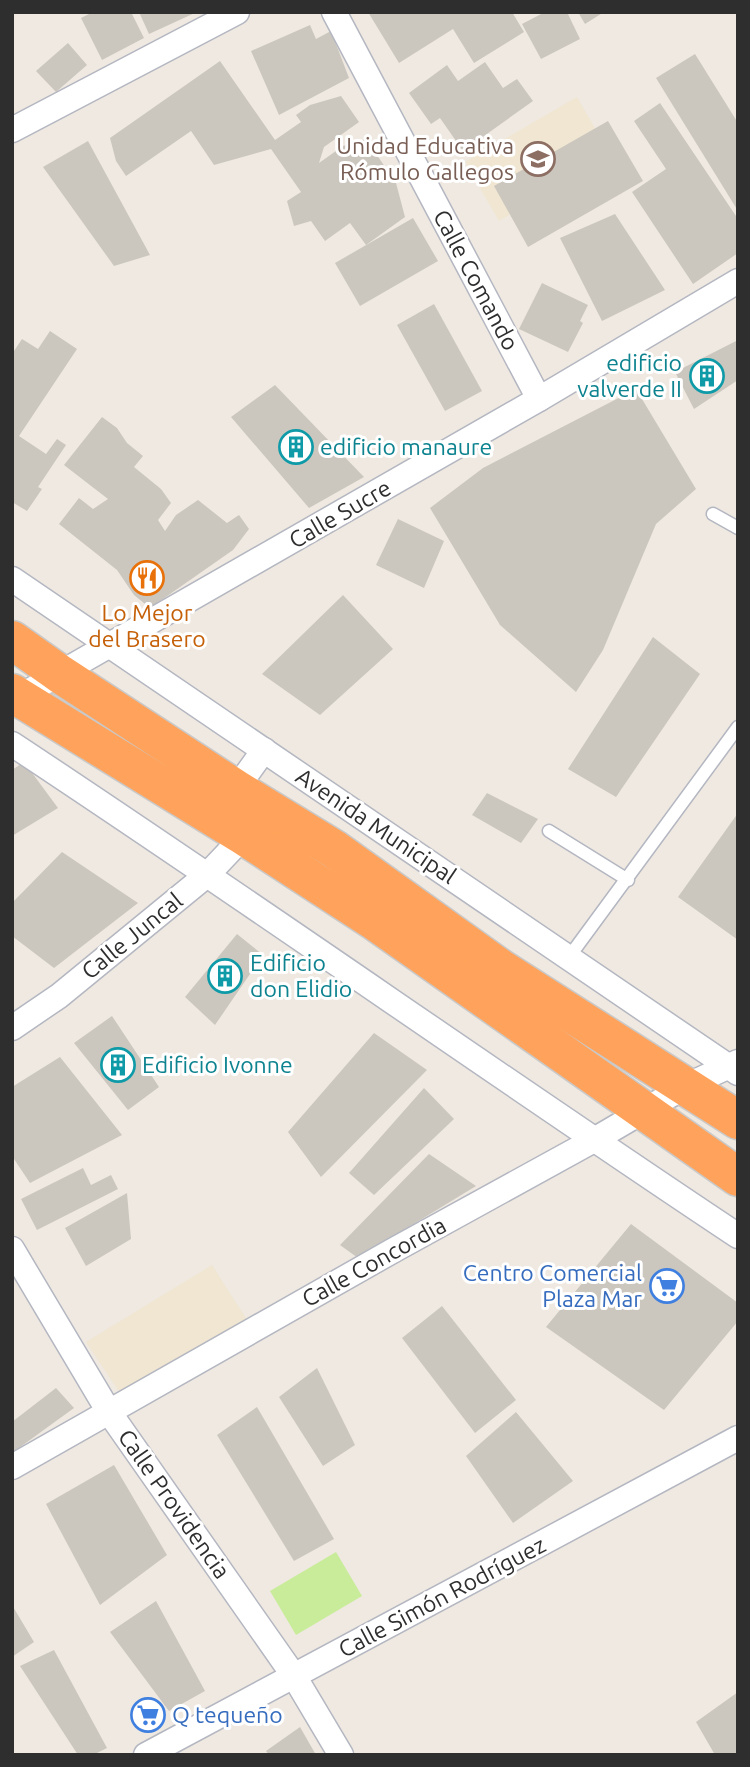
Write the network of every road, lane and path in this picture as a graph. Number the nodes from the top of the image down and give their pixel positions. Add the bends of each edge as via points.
1 (237, 12) edge
2 (334, 12) edge
3 (12, 130) edge
4 (738, 281) edge
5 (539, 399) junction
6 (713, 514) dead end
7 (738, 528) edge
8 (12, 579) edge
9 (12, 639) edge
10 (110, 645) junction
11 (60, 674) junction
12 (14, 697) edge
13 (738, 727) edge
14 (12, 744) edge
15 (264, 750) junction
16 (236, 789) junction
17 (549, 831) dead end
18 (244, 836) junction
19 (208, 874) junction
20 (628, 880) junction
21 (569, 957) junction
22 (12, 1028) edge
23 (735, 1067) edge
24 (686, 1086) junction
25 (644, 1111) junction
26 (738, 1120) edge
27 (594, 1140) junction
28 (738, 1177) edge
29 (738, 1236) edge
30 (12, 1249) edge
31 (109, 1412) junction
32 (738, 1438) edge
33 (12, 1467) edge
34 (294, 1676) junction
35 (146, 1755) edge
36 (341, 1755) edge

1 - 3 street
2 - 5 street, Calle Comando
4 - 5 street, Calle Sucre
5 - 10 street, Calle Sucre
6 - 7 lane
8 - 10 street, Avenida Municipal
9 - 11 highway, Avenida Municipal
10 - 11 street, Calle Sucre
10 - 15 street, Avenida Municipal
11 - 12 street, Calle Sucre
11 - 16 highway, Avenida Municipal
12 - 18 highway
13 - 20 lane
14 - 19 street
15 - 16 street
15 - 21 street, Avenida Municipal
16 - 24 highway, Avenida Municipal via 334,849 500,968
17 - 20 lane
18 - 19 street, Calle Juncal
18 - 25 highway via 373,920
19 - 22 street, Calle Juncal via 59,996
19 - 27 street
20 - 21 lane
21 - 23 street, Avenida Municipal
23 - 24 street, Calle Concordia
24 - 25 street, Calle Concordia
24 - 26 highway, Avenida Municipal
25 - 27 street, Calle Concordia
25 - 28 highway
27 - 29 street
27 - 31 street, Calle Concordia
30 - 31 street, Calle Providencia
31 - 33 street, Calle Concordia
31 - 34 street, Calle Providencia
32 - 34 street, Calle Simón Rodríguez
34 - 35 street, Calle Simón Rodríguez
34 - 36 street, Calle Providencia

